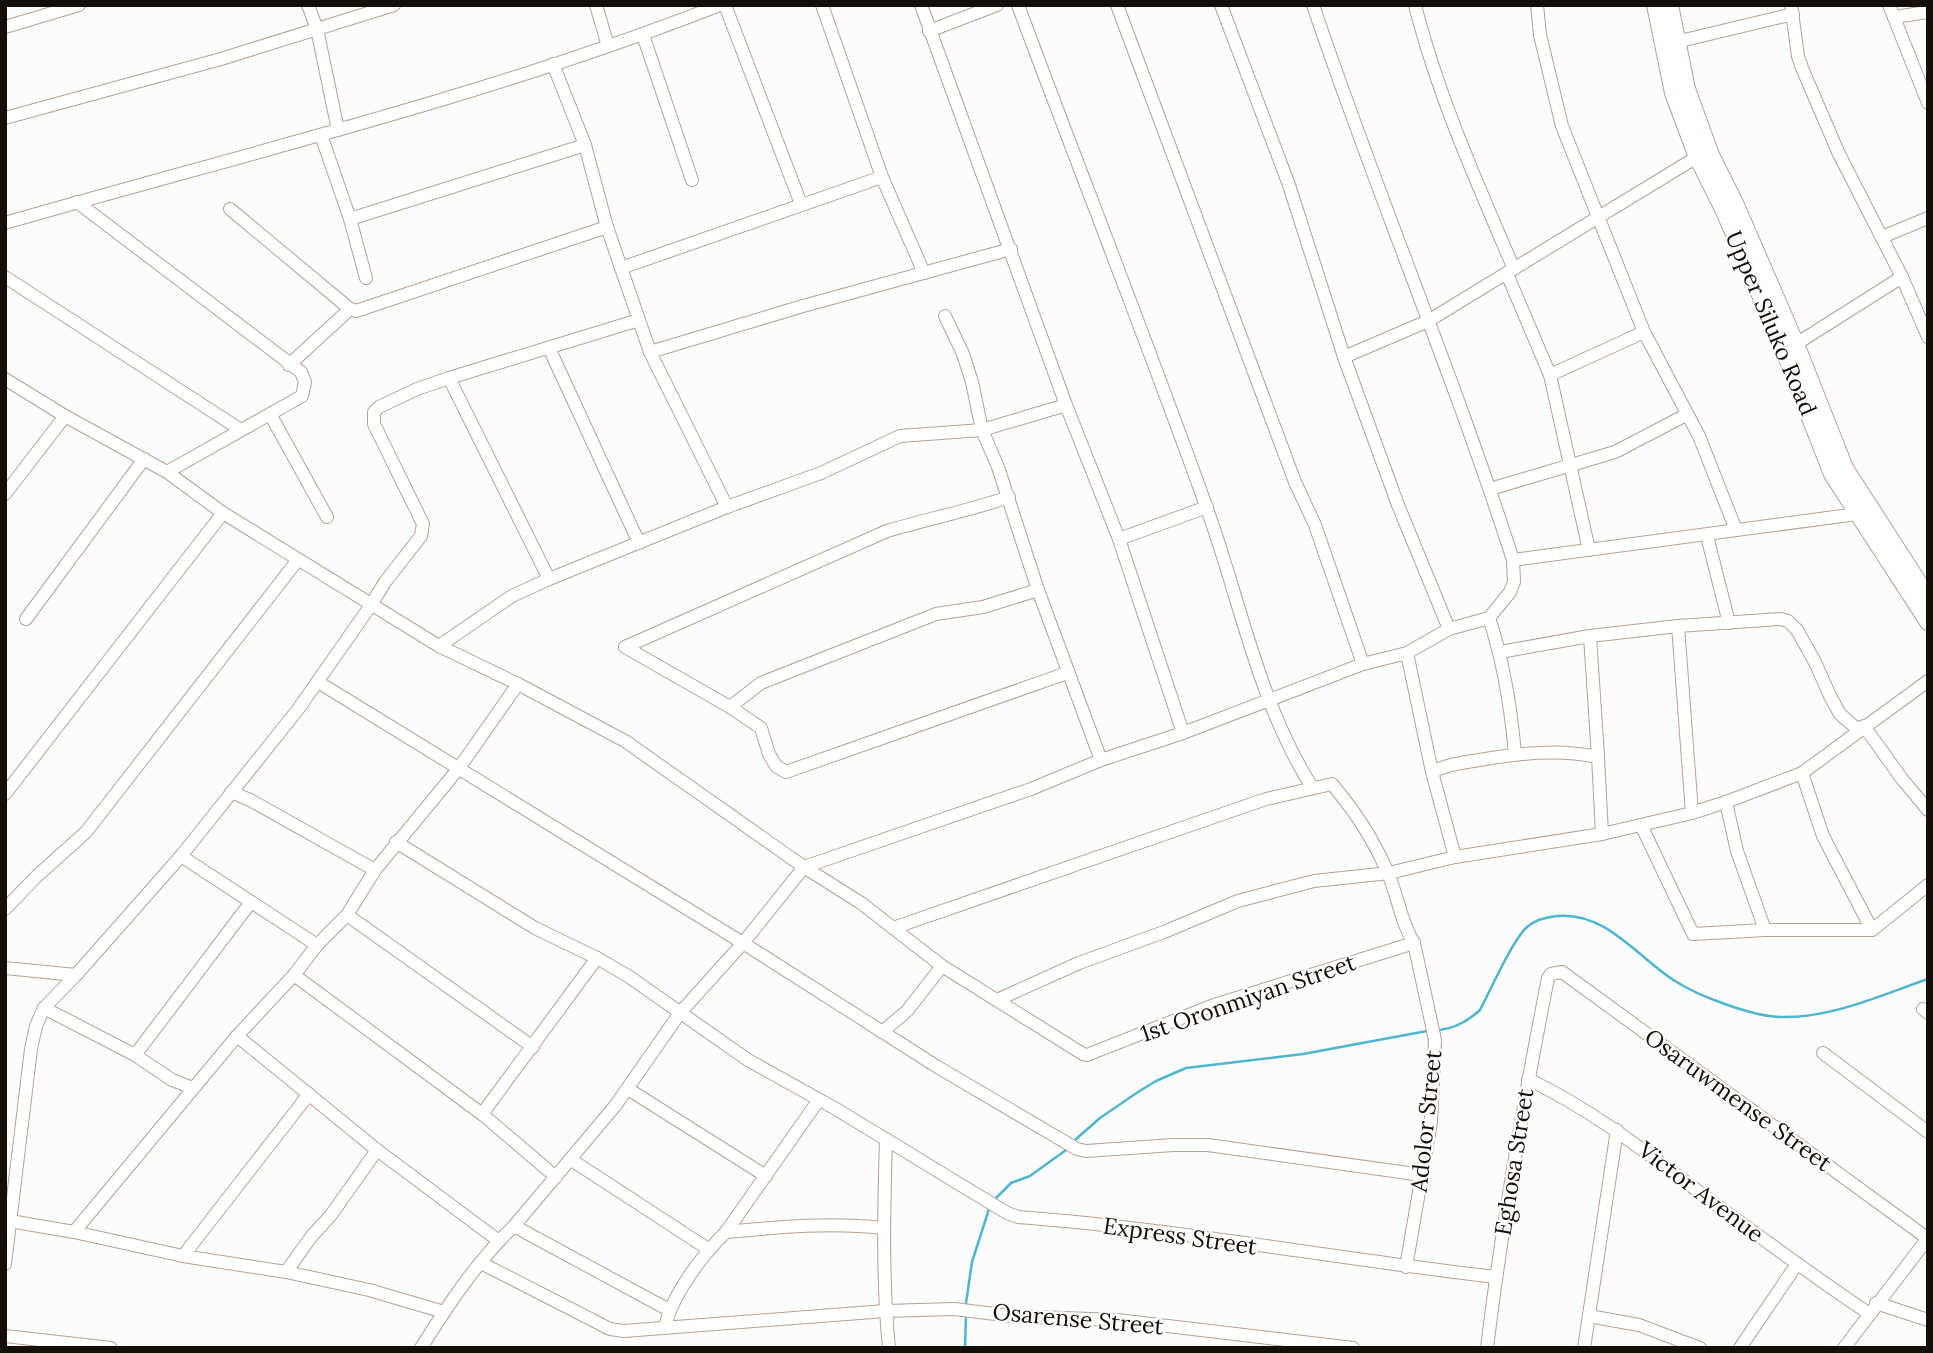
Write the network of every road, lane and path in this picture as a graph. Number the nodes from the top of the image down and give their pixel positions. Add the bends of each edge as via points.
1 (79, 5) edge
2 (308, 5) edge
3 (394, 5) edge
4 (596, 5) edge
5 (720, 5) edge
6 (726, 5) edge
7 (822, 5) edge
8 (921, 5) edge
9 (998, 5) edge
10 (1018, 5) edge
11 (1117, 5) edge
12 (1221, 5) edge
13 (1312, 5) edge
14 (1415, 5) edge
15 (1536, 5) edge
16 (1656, 5) edge
17 (1670, 5) edge
18 (1792, 10) edge
19 (1892, 11) edge
20 (1928, 12) edge
21 (5, 27) edge
22 (317, 29) junction
23 (929, 31) junction
24 (643, 35) junction
25 (1676, 42) junction
26 (608, 46) junction
27 (553, 64) junction
28 (1928, 103) edge
29 (5, 118) edge
30 (338, 130) junction
31 (321, 135) junction
32 (584, 145) junction
33 (1697, 157) junction
34 (882, 177) junction
35 (692, 180) dead end
36 (77, 202) junction
37 (801, 204) junction
38 (229, 209) dead end
39 (1598, 218) junction
40 (1928, 218) edge
41 (350, 219) junction
42 (5, 223) edge
43 (607, 227) junction
44 (1882, 237) junction
45 (1011, 249) junction
46 (621, 268) junction
47 (1510, 272) junction
48 (924, 273) junction
49 (5, 277) edge
50 (1902, 277) junction
51 (366, 278) dead end
52 (350, 309) junction
53 (945, 316) dead end
54 (639, 320) junction
55 (1428, 321) junction
56 (1644, 332) junction
57 (1928, 337) edge
58 (1796, 344) junction
59 (549, 348) junction
60 (650, 352) junction
61 (1344, 357) junction
62 (289, 365) junction
63 (1550, 375) junction
64 (449, 378) junction
65 (5, 379) edge
66 (1066, 405) junction
67 (270, 414) junction
68 (1686, 415) junction
69 (65, 416) junction
70 (241, 430) junction
71 (982, 430) junction
72 (144, 460) junction
73 (1570, 465) junction
74 (167, 472) junction
75 (1490, 489) junction
76 (5, 494) edge
77 (1009, 497) junction
78 (727, 507) junction
79 (1207, 507) junction
80 (223, 513) junction
81 (1857, 514) junction
82 (327, 517) dead end
83 (1736, 530) junction
84 (1707, 536) junction
85 (1119, 539) junction
86 (639, 543) junction
87 (1589, 550) junction
88 (1513, 560) junction
89 (297, 561) junction
90 (549, 579) junction
91 (1038, 590) junction
92 (1928, 597) edge
93 (371, 605) junction
94 (1489, 618) junction
95 (26, 619) dead end
96 (1729, 622) junction
97 (1928, 622) edge
98 (1678, 626) junction
99 (1449, 629) junction
100 (1590, 636) junction
101 (439, 646) junction
102 (1500, 652) junction
103 (1406, 653) junction
104 (1363, 664) junction
105 (1067, 673) junction
106 (1928, 681) edge
107 (318, 682) junction
108 (518, 684) junction
109 (1269, 700) junction
110 (730, 707) junction
111 (1864, 726) junction
112 (1183, 733) junction
113 (1515, 754) junction
114 (1598, 757) junction
115 (1101, 760) junction
116 (459, 768) junction
117 (1432, 772) junction
118 (1802, 773) junction
119 (1312, 787) junction
120 (231, 792) junction
121 (5, 794) edge
122 (1726, 802) junction
123 (1928, 810) edge
124 (1692, 813) junction
125 (1641, 825) junction
126 (1602, 834) junction
127 (396, 842) junction
128 (181, 856) junction
129 (1455, 857) junction
130 (804, 867) junction
131 (375, 870) junction
132 (1388, 873) junction
133 (1928, 885) edge
134 (251, 902) junction
135 (5, 909) edge
136 (347, 915) junction
137 (892, 928) junction
138 (1765, 930) junction
139 (1871, 930) junction
140 (743, 943) junction
141 (1413, 943) junction
142 (317, 944) junction
143 (597, 958) junction
144 (942, 966) junction
145 (5, 968) edge
146 (76, 975) junction
147 (293, 975) junction
148 (1548, 978) joint
149 (997, 1000) junction
150 (44, 1008) junction
151 (680, 1013) junction
152 (882, 1032) junction
153 (237, 1036) junction
154 (533, 1047) junction
155 (1823, 1053) dead end
156 (135, 1055) junction
157 (1528, 1079) junction
158 (193, 1088) junction
159 (628, 1089) junction
160 (309, 1094) junction
161 (818, 1101) junction
162 (482, 1114) junction
163 (1617, 1130) junction
164 (1928, 1132) edge
165 (886, 1139) junction
166 (377, 1150) junction
167 (570, 1159) junction
168 (1422, 1175) junction
169 (766, 1176) junction
170 (556, 1177) junction
171 (10, 1221) junction
172 (514, 1226) junction
173 (883, 1228) junction
174 (75, 1232) junction
175 (726, 1232) junction
176 (1928, 1238) edge
177 (499, 1241) junction
178 (6, 1244) edge
179 (708, 1250) junction
180 (183, 1256) junction
181 (481, 1263) junction
182 (5, 1264) edge
183 (1797, 1264) junction
184 (1406, 1267) junction
185 (286, 1272) junction
186 (1496, 1277) junction
187 (1872, 1308) junction
188 (669, 1310) junction
189 (885, 1311) junction
190 (444, 1312) junction
191 (1589, 1316) junction
192 (1928, 1320) edge
193 (665, 1327) junction
194 (5, 1336) edge
195 (111, 1348) edge
196 (421, 1348) edge
197 (889, 1348) edge
198 (1353, 1348) edge
199 (1487, 1348) edge
200 (1584, 1348) edge
201 (1700, 1348) edge
202 (1740, 1348) edge
203 (1844, 1348) edge

1 - 21 street
2 - 22 street
3 - 22 street
4 - 26 street
5 - 24 street
6 - 37 street
7 - 34 street
8 - 23 street
9 - 23 street
10 - 79 street
11 - 104 street via 1315,525
12 - 61 street via 1289,185
13 - 55 street
14 - 47 street
15 - 39 street via 1562,126
16 - 33 main road, Upper Siluko Road via 1673,93
17 - 25 main road, Upper Siluko Road
18 - 25 street
18 - 44 street via 1802,68
19 - 20 street
19 - 28 street
22 - 29 street
22 - 30 street
23 - 45 street
24 - 26 street
24 - 35 street
25 - 58 main road, Upper Siluko Road via 1711,155
26 - 27 street
27 - 30 street
27 - 32 street
30 - 31 street
31 - 36 street
31 - 41 street
32 - 41 street
32 - 43 street
33 - 39 street
33 - 81 main road, Upper Siluko Road via 1780,341 1832,474
34 - 37 street
34 - 48 street
36 - 42 street
36 - 62 street
37 - 46 street
38 - 52 street
39 - 47 street
39 - 56 street
40 - 44 street
41 - 51 street
43 - 46 street
43 - 52 street via 356,311
44 - 50 street
45 - 48 street
45 - 66 street
46 - 54 street
47 - 55 street
47 - 63 street
48 - 60 street
49 - 70 street
50 - 57 street
50 - 58 street
52 - 62 street
53 - 71 street via 967,365
54 - 59 street
54 - 60 street
55 - 61 street
55 - 75 street
56 - 63 street
56 - 68 street
58 - 92 main road, Upper Siluko Road via 1845,468
59 - 64 street
59 - 86 street
60 - 78 street
61 - 99 street
62 - 67 street via 301,372 305,382 302,396
63 - 73 street
64 - 90 street
64 - 93 street via 374,412 374,424 424,530
65 - 69 street
66 - 71 street
66 - 85 street
67 - 70 street
67 - 82 street
68 - 73 street via 1615,453
68 - 83 street via 1709,458
69 - 72 street
69 - 76 street
70 - 74 street
71 - 77 street
71 - 78 street via 900,436 821,473
72 - 74 street
72 - 95 street
73 - 75 street
73 - 87 street
74 - 80 street
75 - 88 street
77 - 91 street
77 - 110 street via 887,531 625,647
78 - 86 street
79 - 85 street
79 - 109 street
80 - 89 street
80 - 121 street
81 - 83 street
81 - 97 main road, Upper Siluko Road
83 - 84 street
84 - 87 street
84 - 96 street
85 - 112 street
86 - 90 street
87 - 88 street
88 - 94 street via 1510,592
89 - 93 street
89 - 135 street via 86,832
90 - 101 street via 512,596
91 - 105 street
91 - 110 street via 983,607 936,614 761,683
93 - 101 street
93 - 107 street
94 - 99 street
94 - 102 street
96 - 98 street
96 - 111 street via 1781,619 1793,624 1840,714 1857,729
98 - 100 street
98 - 124 street
99 - 103 street
100 - 102 street
100 - 114 street
101 - 108 street
102 - 113 street
103 - 104 street
103 - 117 street
104 - 109 street
105 - 110 street via 786,772 769,754 761,728
105 - 115 street
106 - 111 street
107 - 116 street
107 - 120 street
108 - 116 street
108 - 130 street via 625,741
109 - 112 street
109 - 119 street via 1293,758
111 - 118 street
111 - 123 street
112 - 115 street
113 - 114 street via 1574,752
113 - 117 street via 1447,765
114 - 126 street
115 - 130 street via 1031,789
116 - 127 street
116 - 140 street
117 - 129 street
118 - 122 street
118 - 139 street via 1822,836
119 - 132 street, Adolor Street via 1332,784 1361,820
119 - 137 street
120 - 128 street
120 - 131 street
122 - 124 street
122 - 138 street via 1737,851
124 - 125 street
125 - 126 street
125 - 138 street via 1693,934
126 - 129 street
127 - 131 street
127 - 143 street, Express Street via 535,928
128 - 134 street
128 - 146 street
129 - 132 street
130 - 137 street
130 - 140 street
131 - 136 street
132 - 141 street, Adolor Street
132 - 149 street via 1314,880 1238,901
133 - 139 street
134 - 142 street
134 - 156 street
136 - 142 street
136 - 154 street
137 - 144 street
138 - 139 street
140 - 151 street
140 - 152 street
141 - 149 street, 1st Oronmiyan Street via 1214,1005 1087,1055
141 - 168 street, Adolor Street via 1436,1040
142 - 147 street
143 - 151 street, Express Street
143 - 154 street
144 - 149 street
144 - 152 street via 907,1011
145 - 146 street
146 - 150 street
147 - 153 street
147 - 162 street
148 - 157 street, Eghosa Street
148 - 176 street, Osaruwmense Street via 1562,972
150 - 156 street
150 - 171 street via 31,1049
151 - 159 street
151 - 161 street, Express Street
152 - 168 street via 1077,1149 1208,1145
153 - 158 street
153 - 160 street
154 - 162 street
155 - 164 street
156 - 158 street
157 - 163 street, Victor Avenue
157 - 186 street, Eghosa Street
158 - 174 street
159 - 167 street
159 - 169 street
160 - 166 street
160 - 180 street
161 - 165 street, Express Street
161 - 169 street
162 - 170 street
163 - 183 street, Victor Avenue
163 - 191 street
165 - 173 street
165 - 184 street, Express Street via 1018,1217
166 - 177 street
166 - 185 street
167 - 170 street
167 - 179 street
168 - 184 street, Adolor Street
169 - 175 street
170 - 172 street
171 - 174 street
171 - 178 street
172 - 177 street
172 - 188 street
173 - 175 street via 810,1224
173 - 189 street
174 - 180 street
175 - 179 street
176 - 187 street
177 - 181 street
178 - 182 street
179 - 188 street
180 - 185 street
181 - 190 street
181 - 193 street, Osarense Street via 610,1329
183 - 187 street, Victor Avenue
183 - 202 street
184 - 186 street, Express Street
185 - 190 street
186 - 199 street, Eghosa Street
187 - 192 street, Victor Avenue
187 - 203 street
188 - 193 street
189 - 193 street, Osarense Street
189 - 197 street
189 - 198 street, Osarense Street via 954,1309 1116,1320
190 - 196 street
191 - 200 street
191 - 201 street via 1639,1325
194 - 195 street

